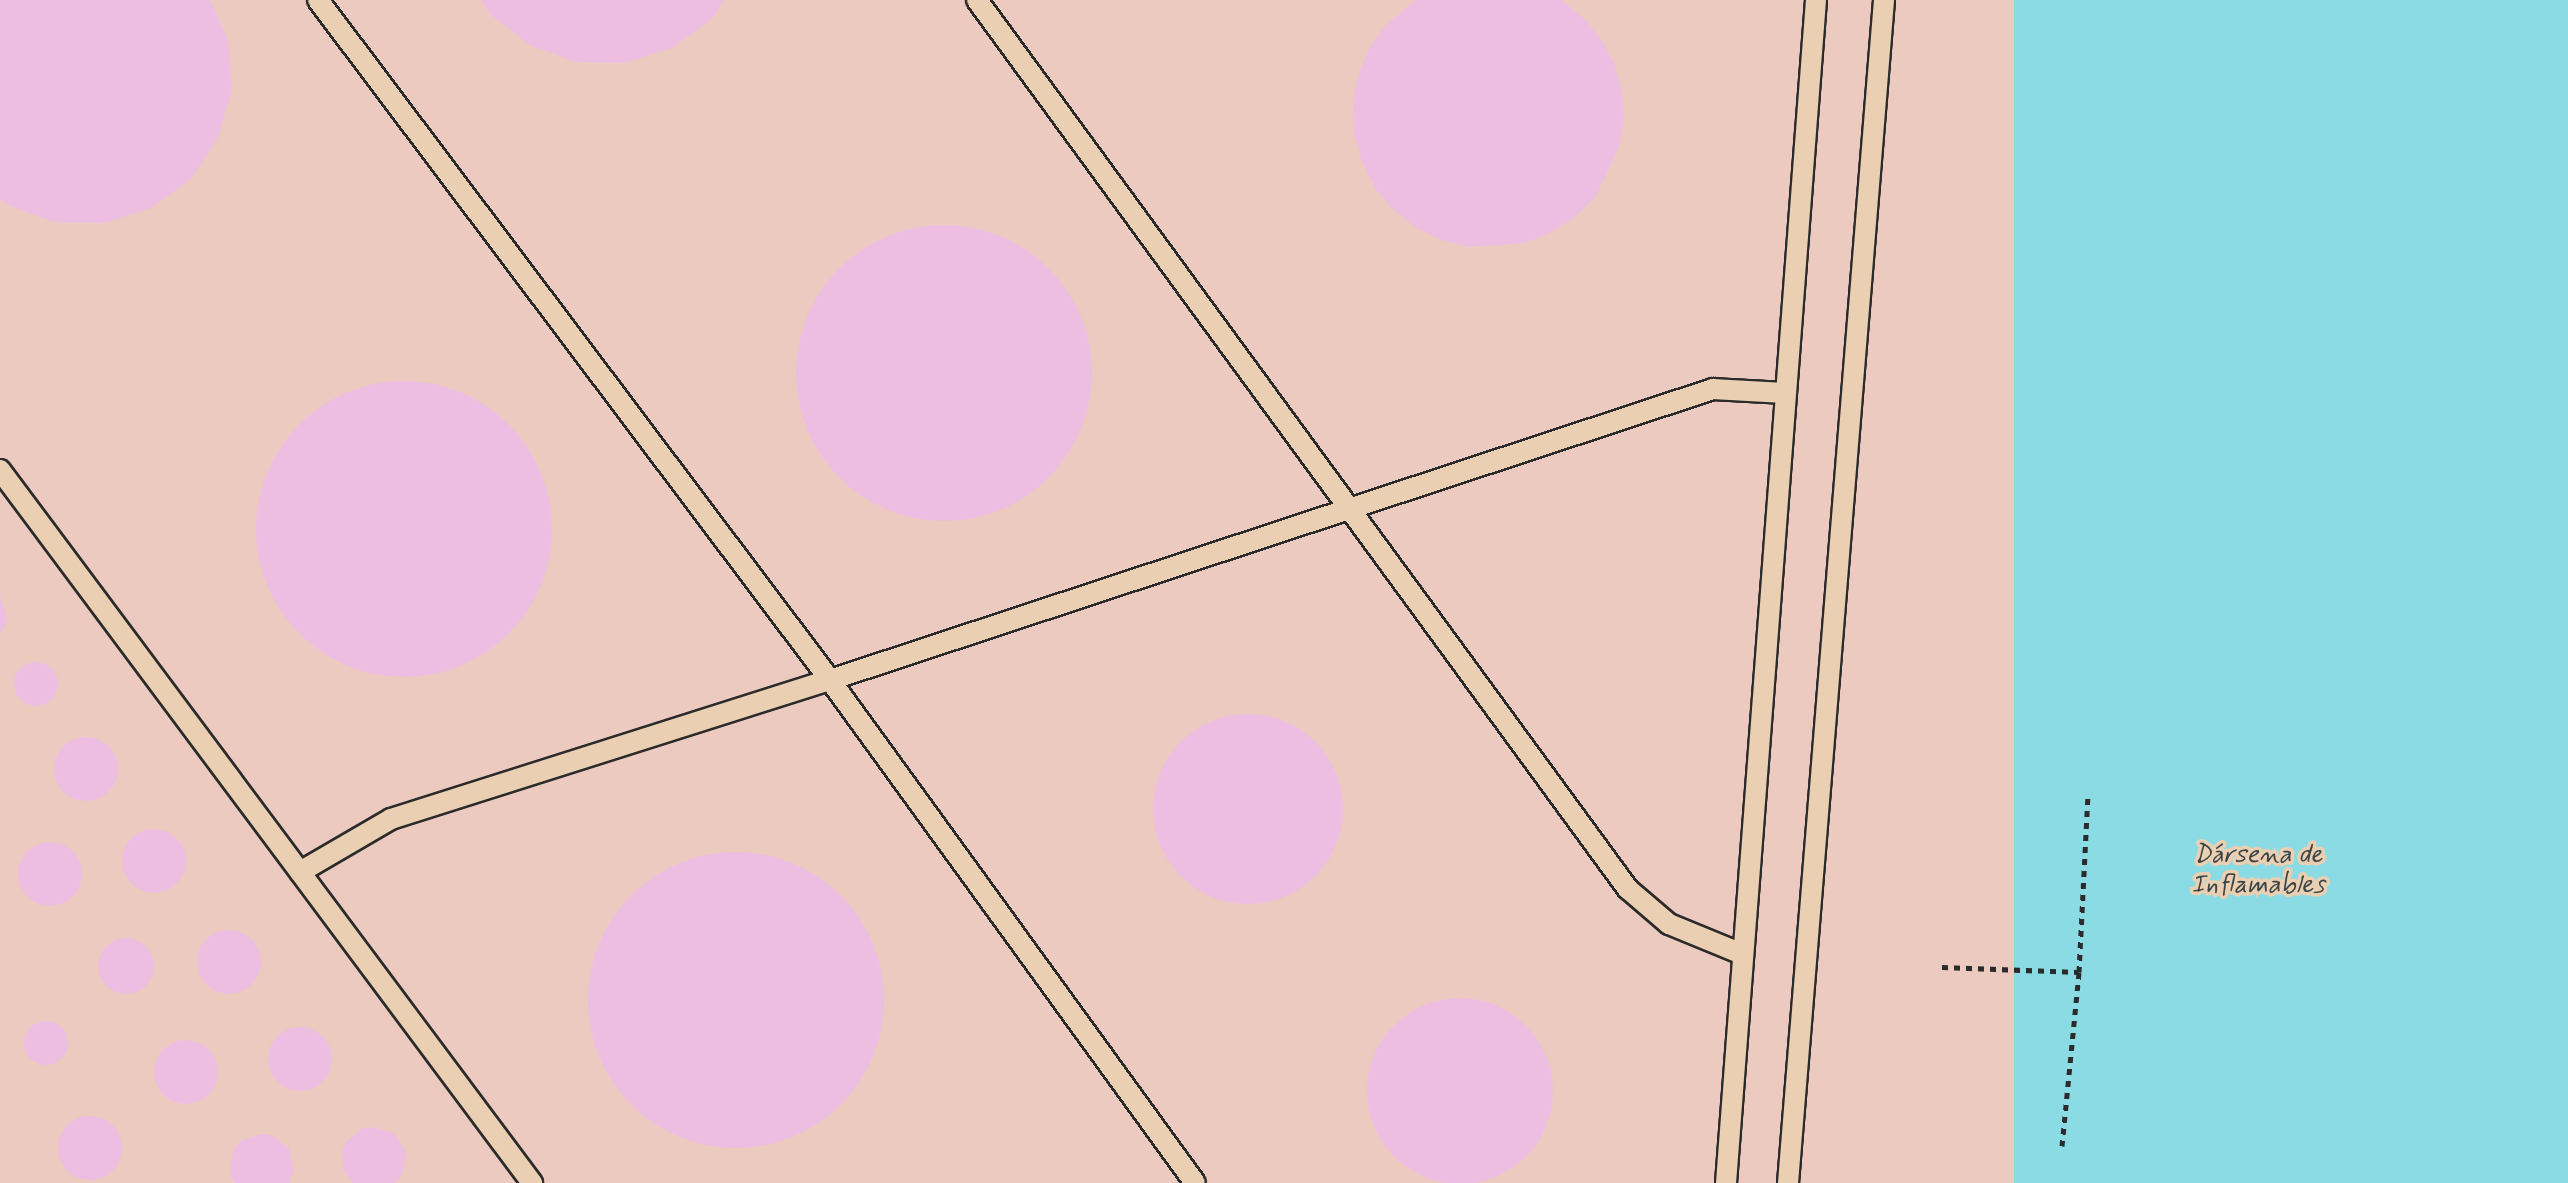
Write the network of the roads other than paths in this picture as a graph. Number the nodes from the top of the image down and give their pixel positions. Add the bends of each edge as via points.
1 (318, 0) edge
2 (977, 0) edge
3 (1816, 0) edge
4 (1884, 0) edge
5 (1784, 393) junction
6 (0, 470) edge
7 (1352, 508) junction
8 (830, 680) junction
9 (300, 872) junction
10 (1742, 954) junction
11 (532, 1183) edge
12 (1195, 1183) edge
13 (1726, 1183) edge
14 (1788, 1183) edge

1 - 8 lane
2 - 7 lane
3 - 5 lane
4 - 14 lane
5 - 7 lane via 1713,389
5 - 10 lane
6 - 9 lane
7 - 8 lane
7 - 10 lane via 1628,889 1669,924
8 - 9 lane via 391,819
8 - 12 lane
9 - 11 lane
10 - 13 lane

